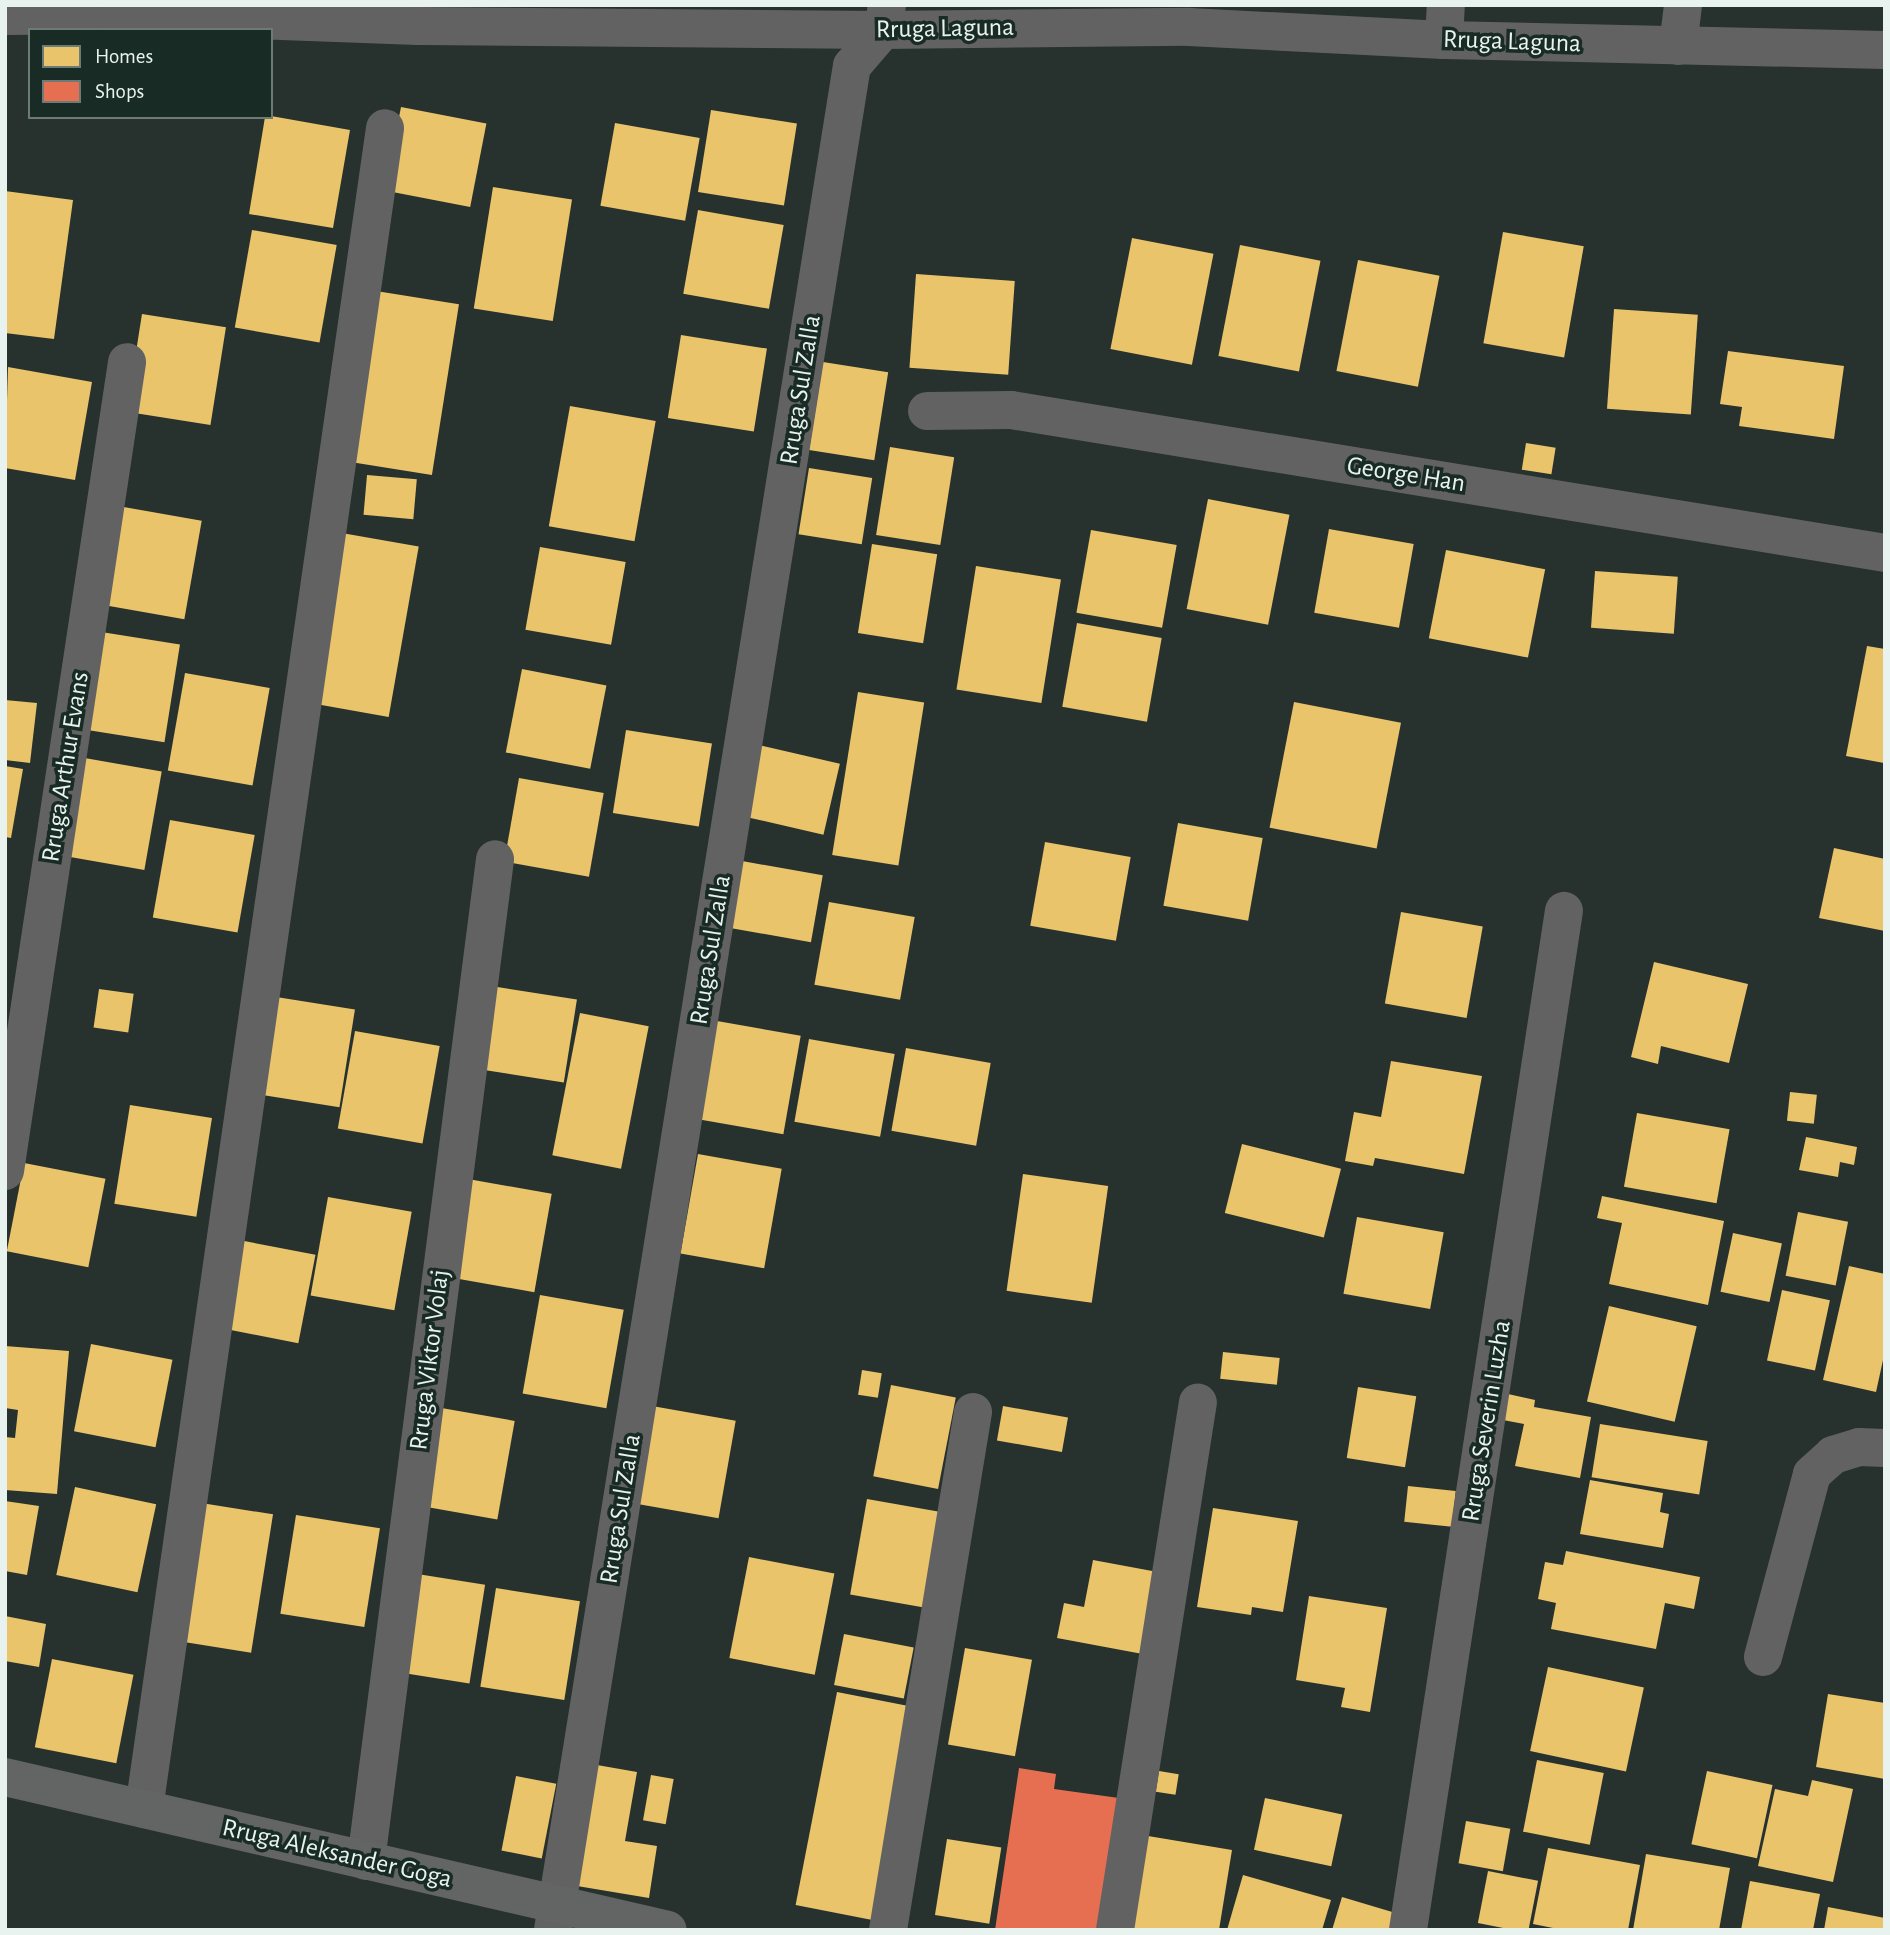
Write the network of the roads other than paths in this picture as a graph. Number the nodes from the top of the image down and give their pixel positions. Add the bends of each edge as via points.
1 (1683, 5) edge
2 (116, 10) edge
3 (5, 16) edge
4 (418, 16) edge
5 (1190, 16) edge
6 (885, 18) edge
7 (1445, 23) edge
8 (1678, 46) junction
9 (1885, 50) edge
10 (385, 128) dead end
11 (127, 362) dead end
12 (927, 411) dead end
13 (1885, 553) edge
14 (495, 859) dead end
15 (1564, 911) dead end
16 (5, 1171) edge
17 (1198, 1402) dead end
18 (973, 1412) dead end
19 (1885, 1448) edge
20 (1763, 1657) dead end
21 (5, 1777) edge
22 (144, 1809) junction
23 (366, 1861) junction
24 (555, 1917) edge
25 (668, 1930) edge
26 (888, 1930) edge
27 (1115, 1930) edge
28 (1408, 1930) edge

1 - 8 street
2 - 3 street, Rruga Laguna
2 - 4 street, Rruga Laguna
4 - 6 street, Rruga Laguna
5 - 6 street, Rruga Laguna
5 - 7 street, Rruga Laguna
6 - 24 street, Rruga Sul Zalla via 852,66
7 - 8 street, Rruga Laguna
8 - 9 street, Rruga Laguna
10 - 22 street
11 - 16 street, Rruga Arthur Evans
12 - 13 street, George Han via 1011,410
14 - 23 street, Rruga Viktor Volaj
15 - 28 street, Rruga Severin Luzha
17 - 27 street
18 - 26 street
19 - 20 street via 1859,1447 1833,1455 1812,1474
21 - 22 main road, Rruga Aleksander Goga
22 - 23 main road, Rruga Aleksander Goga
23 - 24 main road, Rruga Aleksander Goga
24 - 25 main road, Rruga Aleksander Goga

